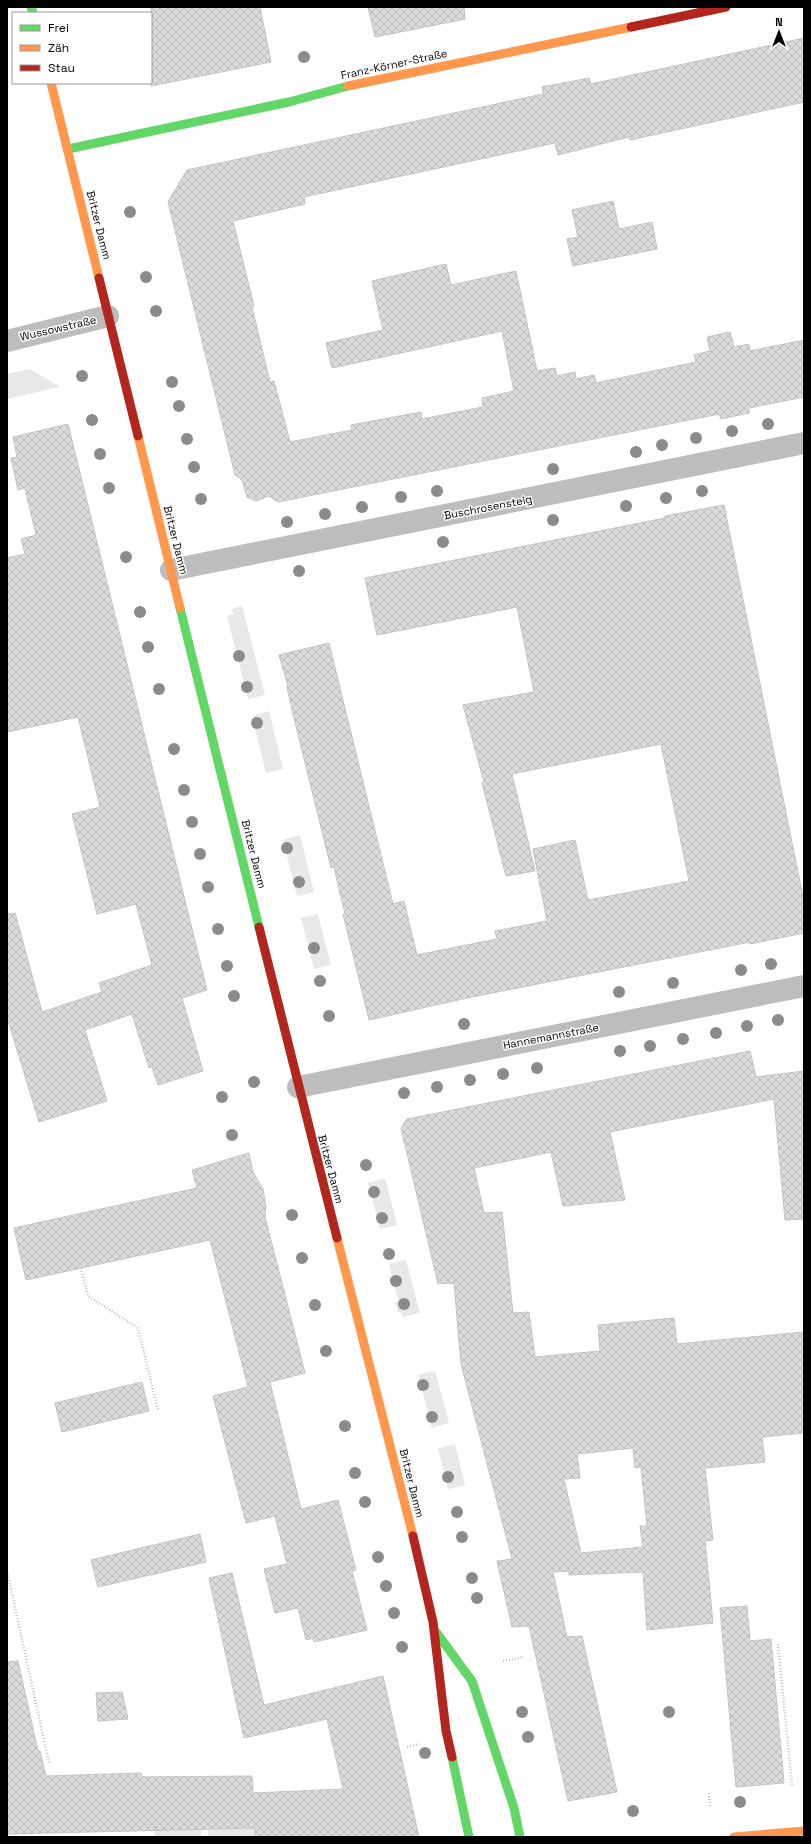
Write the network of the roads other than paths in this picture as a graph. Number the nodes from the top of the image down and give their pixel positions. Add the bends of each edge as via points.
1 (726, 7) edge
2 (51, 84) edge
3 (68, 149) junction
4 (108, 316) junction
5 (7, 341) edge
6 (804, 443) edge
7 (171, 570) junction
8 (804, 986) edge
9 (298, 1087) junction
10 (435, 1631) junction
11 (804, 1831) edge
12 (469, 1837) edge
13 (520, 1837) edge
14 (734, 1837) edge

1 - 3 main road, Franz-Körner-Straße via 342,87 289,102
2 - 3 main road, Britzer Damm
3 - 4 main road, Britzer Damm
4 - 5 street, Wussowstraße
4 - 7 main road, Britzer Damm
6 - 7 street, Buschrosensteig
7 - 9 main road, Britzer Damm
8 - 9 street, Hannemannstraße
9 - 10 main road, Britzer Damm via 391,1446
10 - 12 main road, Britzer Damm via 446,1731
10 - 13 main road, Britzer Damm via 472,1681 514,1808
11 - 14 main road

